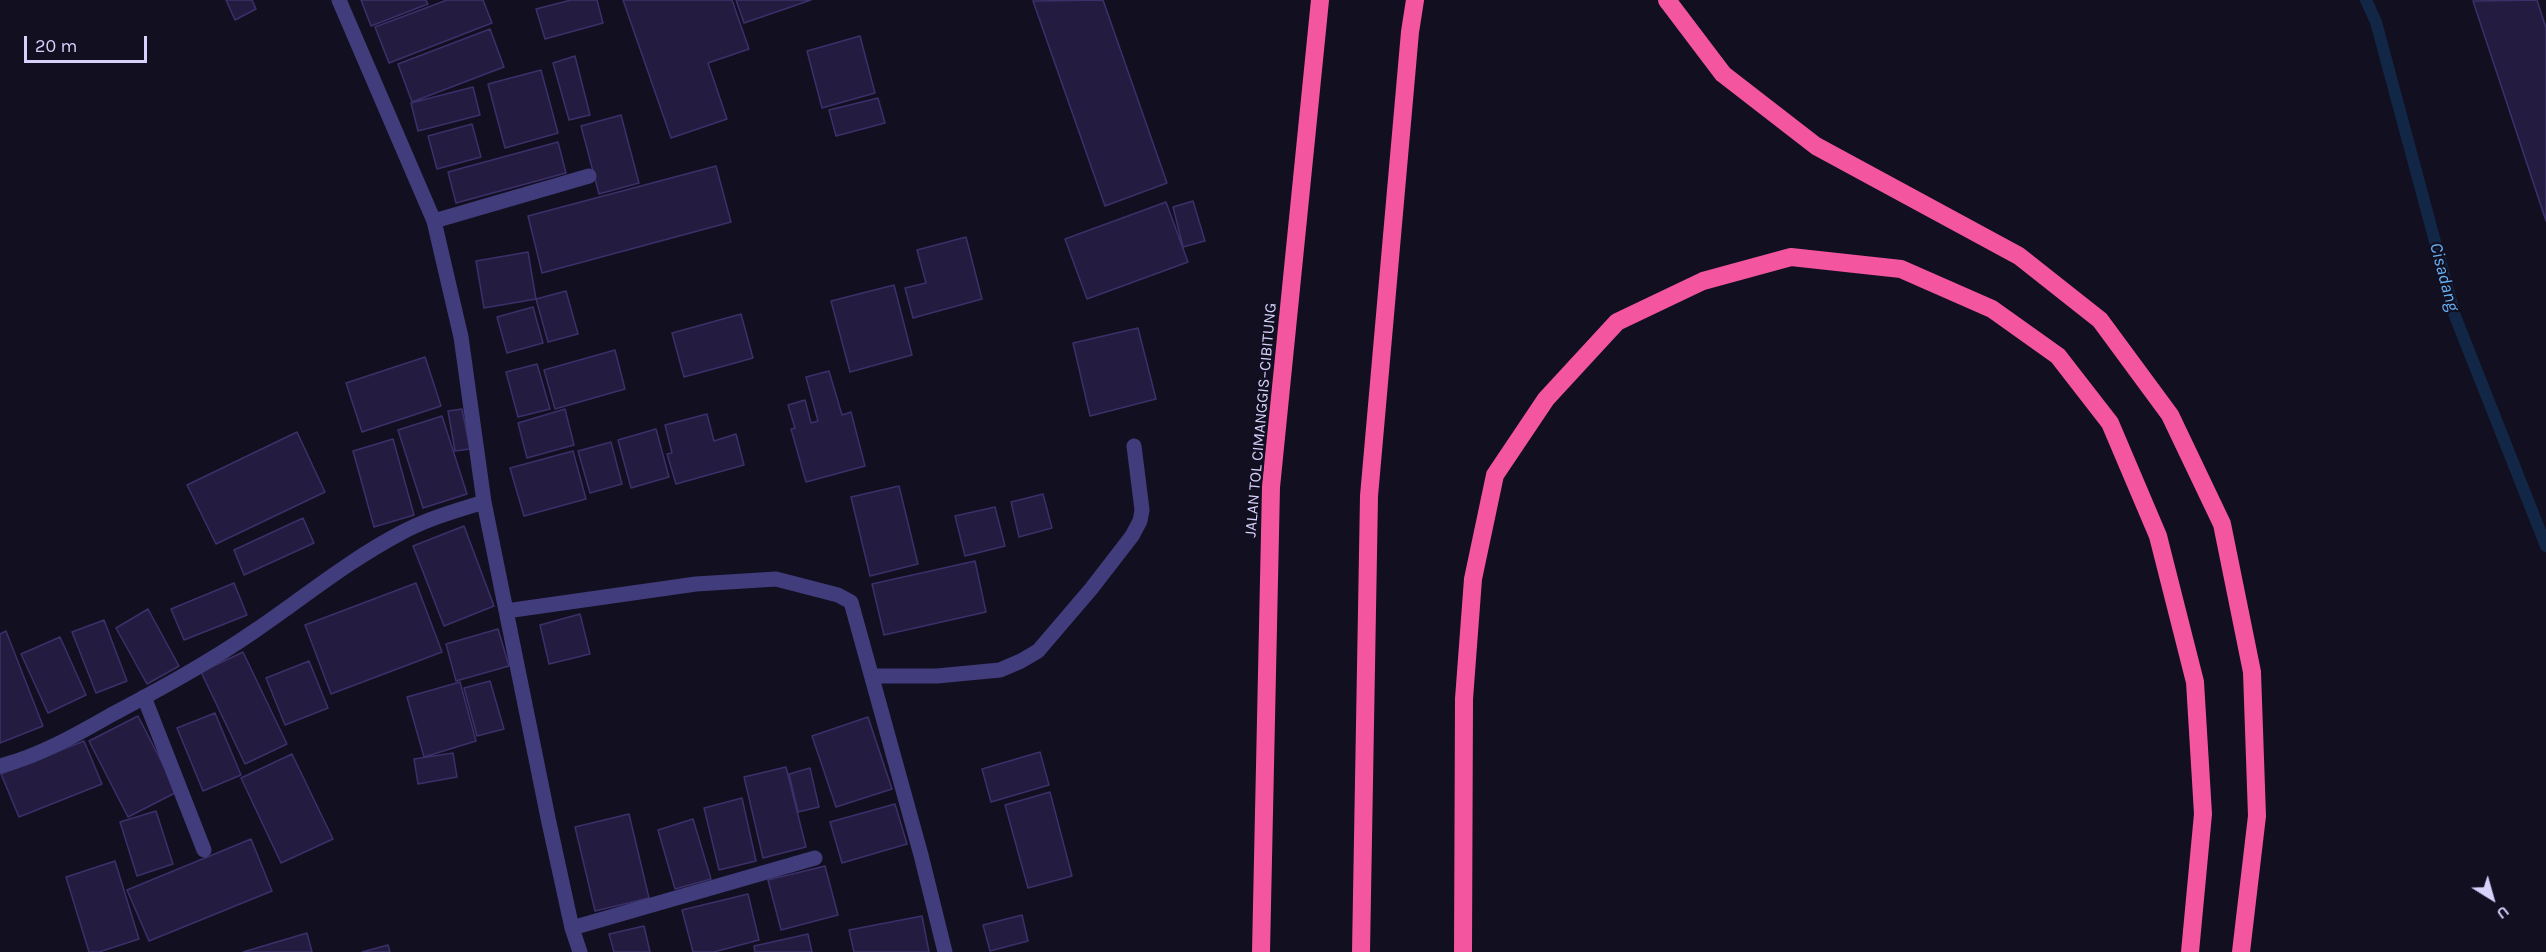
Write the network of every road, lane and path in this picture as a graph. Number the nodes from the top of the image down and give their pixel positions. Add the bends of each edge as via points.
1 (339, 0) edge
2 (1320, 0) edge
3 (1415, 0) edge
4 (1666, 0) edge
5 (589, 176) dead end
6 (434, 221) junction
7 (1134, 446) dead end
8 (484, 502) junction
9 (506, 611) junction
10 (872, 676) junction
11 (144, 697) junction
12 (0, 766) edge
13 (204, 850) dead end
14 (815, 858) dead end
15 (572, 928) junction
16 (580, 952) edge
17 (945, 952) edge
18 (1261, 952) edge
19 (1361, 952) edge
20 (1463, 952) edge
21 (2190, 952) edge
22 (2241, 952) edge

1 - 6 street
2 - 18 highway, JALAN TOL CIMANGGIS–CIBITUNG via 1271,487
3 - 19 highway via 1369,496
4 - 22 highway via 1723,74 1816,146 2019,256 2100,320 2170,415 2222,524 2252,672 2257,816
5 - 6 street
6 - 8 street via 461,337
7 - 10 street via 1140,521 1091,589 1038,651 1000,670 937,676
8 - 9 street
8 - 11 street via 430,519 399,534 255,631
9 - 10 street via 696,584 776,579 851,602
9 - 15 street
10 - 17 street
11 - 12 street via 19,761
11 - 13 street
14 - 15 street
15 - 16 street
20 - 21 highway via 1464,699 1473,579 1495,475 1546,399 1617,322 1703,281 1791,257 1902,269 1992,309 2058,356 2110,423 2158,536 2196,682 2202,813

